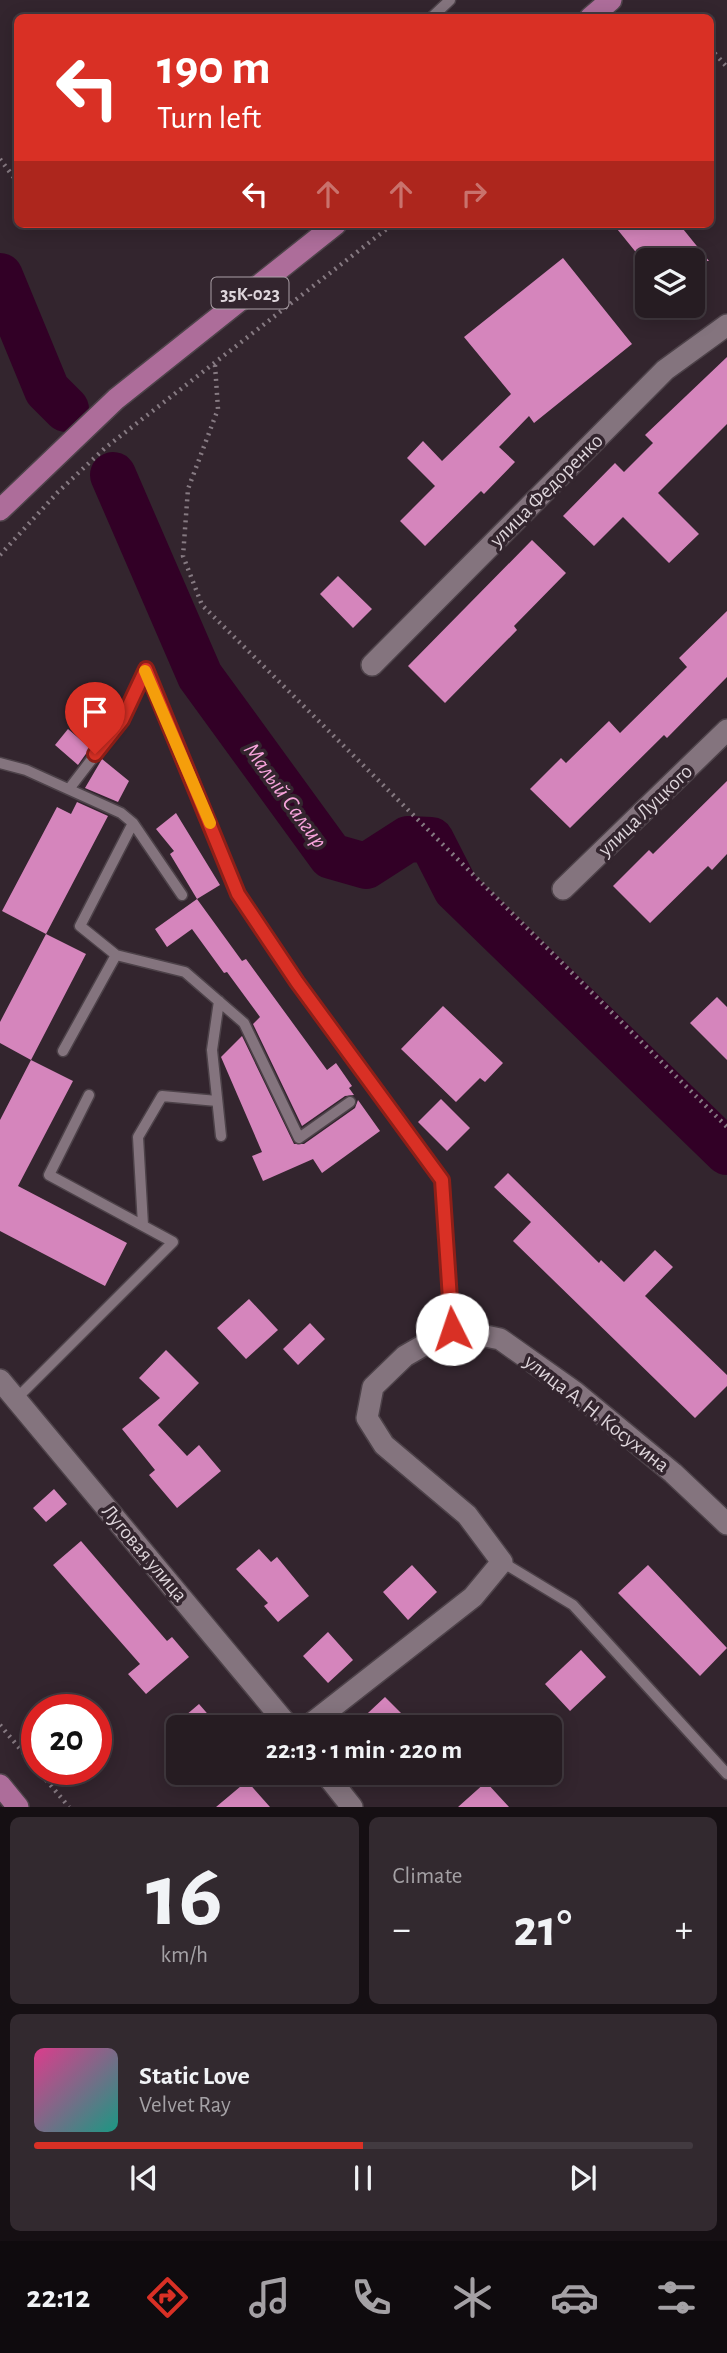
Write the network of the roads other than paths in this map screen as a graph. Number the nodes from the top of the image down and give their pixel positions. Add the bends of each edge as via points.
1 (450, 0) edge
2 (611, 0) edge
3 (435, 14) edge
4 (595, 14) edge
5 (331, 228) edge
6 (727, 325) edge
7 (0, 510) edge
8 (372, 665) dead end
9 (727, 730) edge
10 (0, 763) edge
11 (69, 789) junction
12 (133, 823) junction
13 (563, 889) dead end
14 (182, 895) dead end
15 (116, 955) junction
16 (219, 1001) junction
17 (63, 1051) dead end
18 (89, 1095) dead end
19 (217, 1101) junction
20 (350, 1102) dead end
21 (221, 1136) dead end
22 (143, 1225) junction
23 (452, 1329) junction
24 (0, 1380) edge
25 (17, 1398) junction
26 (727, 1524) edge
27 (502, 1562) junction
28 (279, 1715) edge
29 (322, 1715) edge
30 (727, 1774) edge
31 (0, 1785) edge
32 (335, 1785) edge
33 (18, 1807) edge
34 (352, 1807) edge

1 - 3 lane
2 - 4 main road
5 - 7 main road, 35К-023 via 116,399
6 - 8 street, улица Федоренко via 665,370
9 - 13 street, улица Луцкого
10 - 11 lane
11 - 12 lane
11 - 23 lane via 122,720 146,669 238,894 442,1180
12 - 14 lane
12 - 15 lane via 80,926
15 - 16 lane via 185,972
15 - 17 lane
16 - 19 lane via 212,1050
16 - 20 lane via 244,1023 299,1138
18 - 22 lane via 49,1175
19 - 21 lane
19 - 22 lane via 162,1096 138,1137
22 - 25 lane via 173,1242
23 - 26 street, улица А. Н. Косухина via 500,1339 511,1346 674,1473
23 - 27 street via 405,1356 373,1387 367,1418 384,1445 467,1516
24 - 25 street, Луговая улица
25 - 28 street, Луговая улица
27 - 29 street via 473,1597
27 - 30 lane via 573,1605
31 - 33 main road
32 - 34 street

